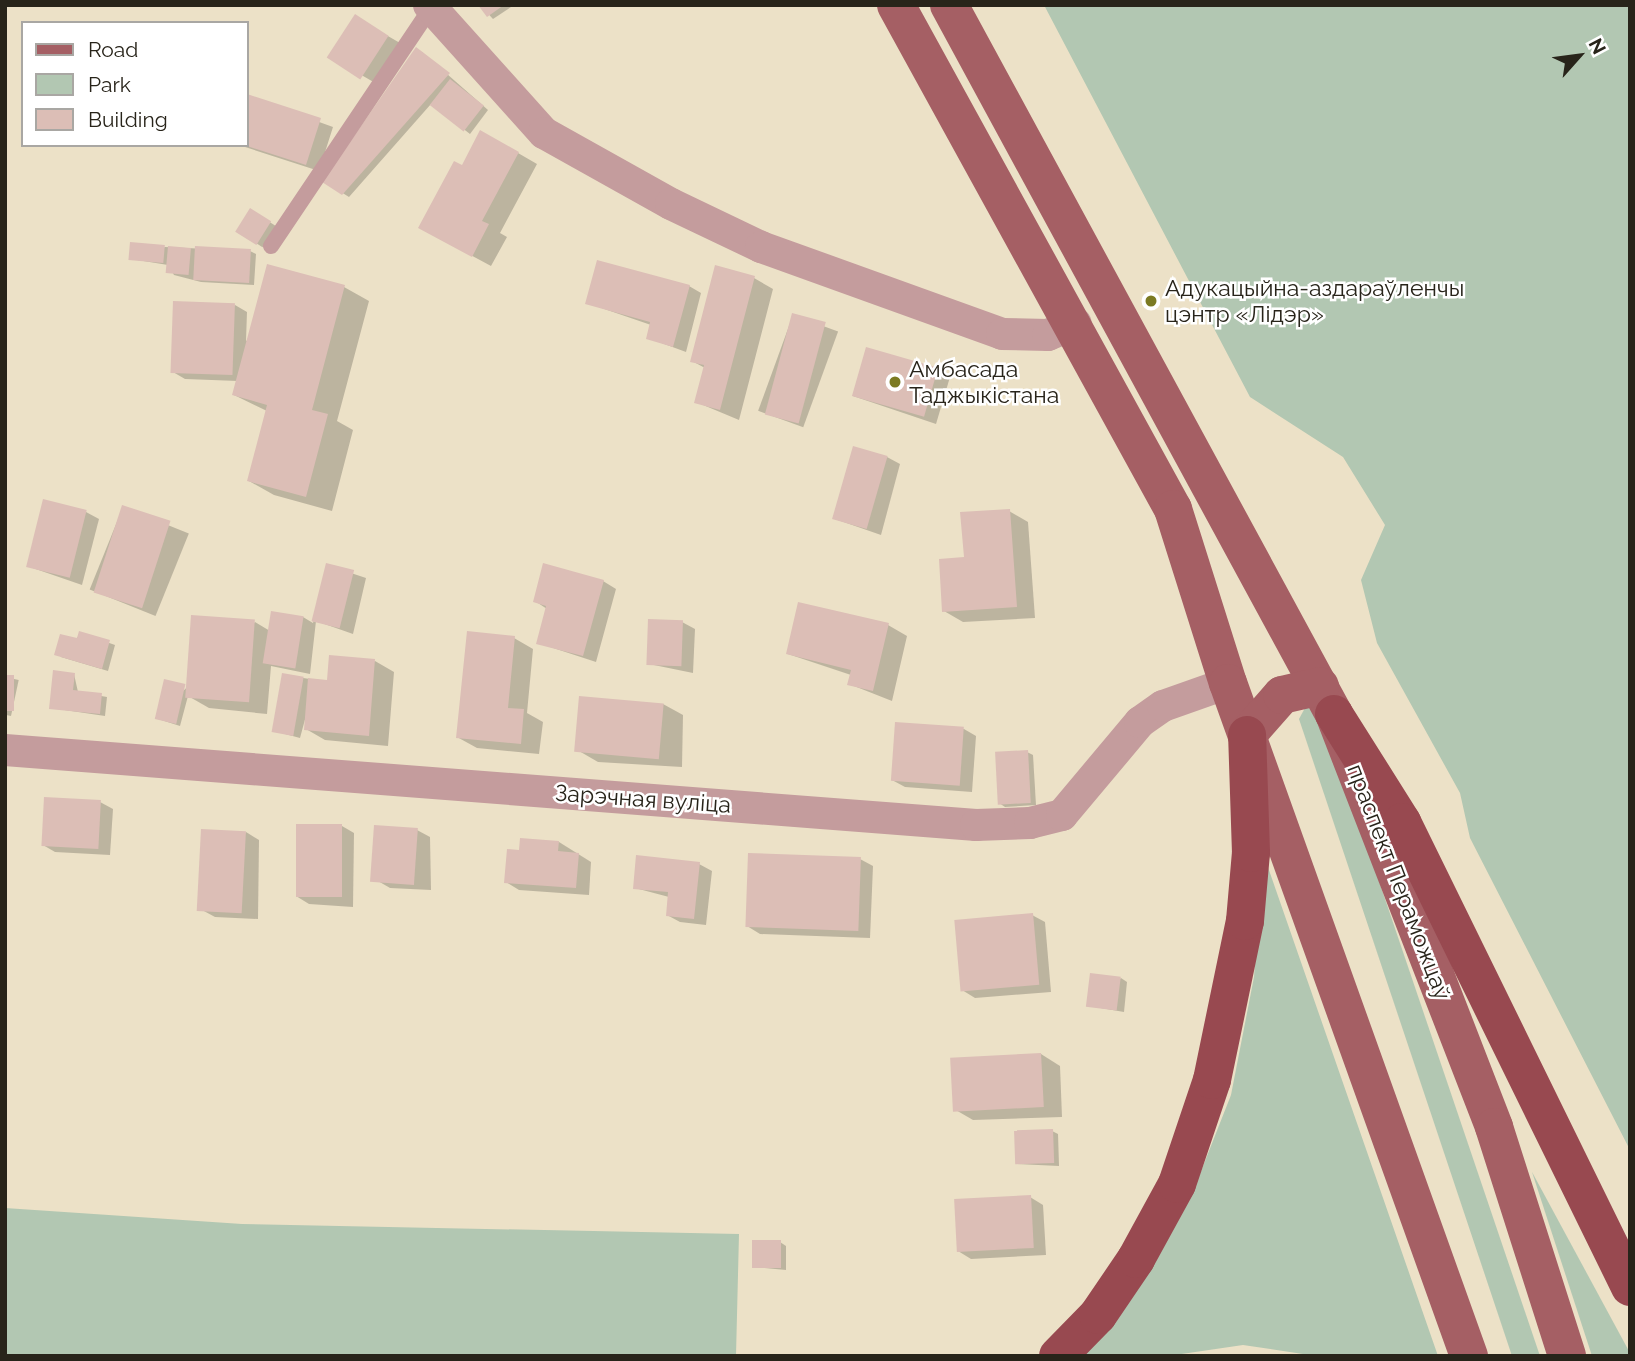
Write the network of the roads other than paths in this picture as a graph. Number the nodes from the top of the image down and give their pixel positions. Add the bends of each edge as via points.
1 (896, 5) edge
2 (949, 5) edge
3 (431, 6) edge
4 (271, 246) dead end
5 (1076, 323) junction
6 (1228, 682) junction
7 (1327, 700) junction
8 (1247, 735) junction
9 (5, 750) edge
10 (1630, 1287) edge
11 (1058, 1356) edge
12 (1469, 1356) edge
13 (1567, 1356) edge

1 - 5 main road
2 - 7 main road, праспект Пераможцаў via 1184,429
3 - 4 lane
3 - 5 street via 544,133 671,204 761,247 1002,334 1048,335
5 - 6 main road via 1173,509
6 - 8 main road
6 - 9 street, Зарэчная вуліца via 1163,706 1140,722 1062,815 1030,823 976,825
7 - 8 main road via 1282,695
7 - 10 highway via 1402,822
7 - 13 main road, праспект Пераможцаў via 1494,1127
8 - 11 highway via 1251,853 1245,921 1212,1080 1177,1184 1136,1259 1098,1315
8 - 12 main road

